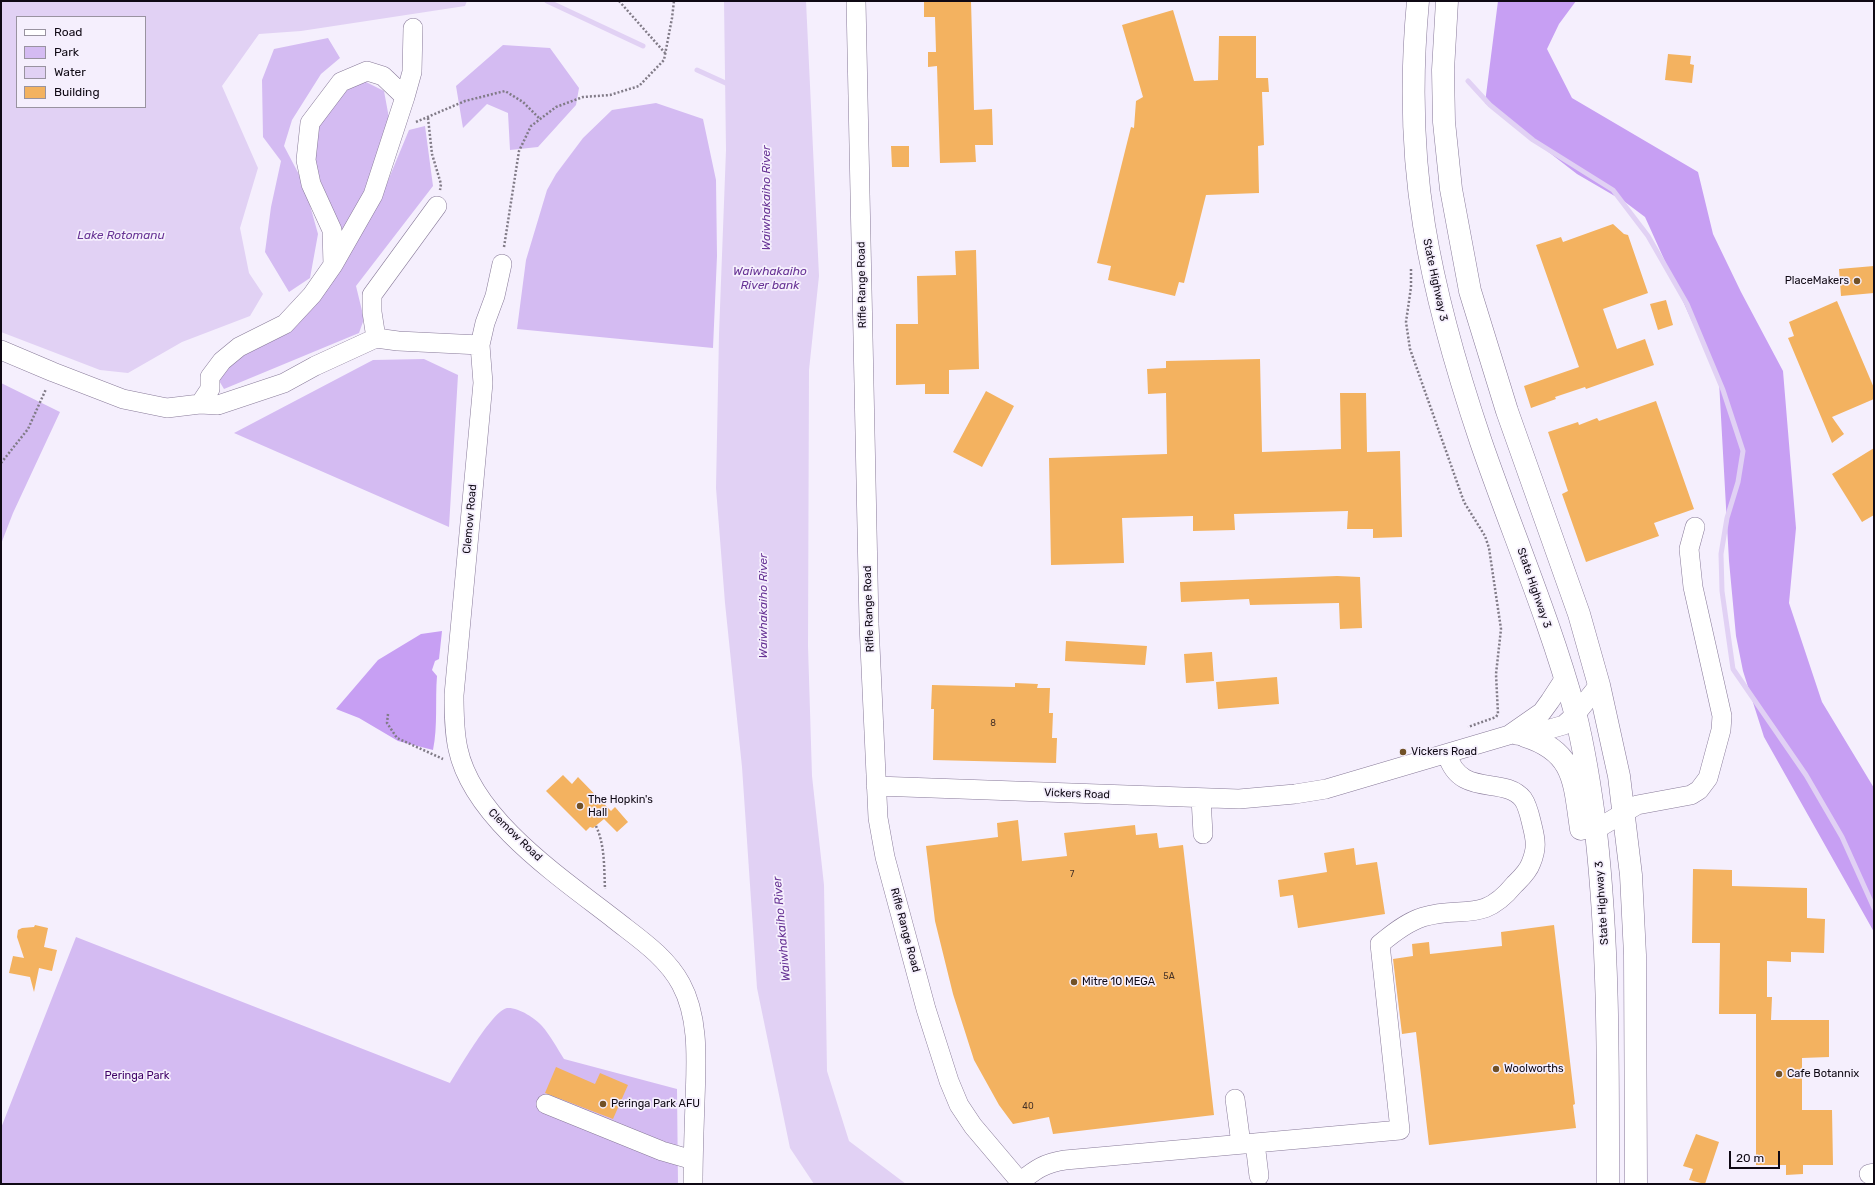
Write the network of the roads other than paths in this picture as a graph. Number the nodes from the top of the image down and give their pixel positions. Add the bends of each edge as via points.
1 (856, 1) edge
2 (1418, 1) edge
3 (1447, 1) edge
4 (413, 28) dead end
5 (405, 97) junction
6 (437, 206) road end
7 (502, 264) road end
8 (333, 265) junction
9 (376, 338) junction
10 (480, 345) junction
11 (1, 350) edge
12 (200, 404) junction
13 (1695, 527) dead end
14 (1565, 678) junction
15 (1599, 685) junction
16 (1575, 715) junction
17 (1517, 735) junction
18 (1447, 754) junction
19 (876, 786) junction
20 (1201, 798) junction
21 (1625, 813) junction
22 (1596, 830) junction
23 (1203, 834) dead end
24 (1603, 910) junction
25 (1235, 1099) dead end
26 (546, 1104) dead end
27 (1248, 1144) junction
28 (693, 1160) junction
29 (1259, 1176) dead end
30 (1021, 1183) edge
31 (692, 1184) edge
32 (1608, 1184) edge
33 (1636, 1184) edge

1 - 19 street, Rifle Range Road via 868,624
2 - 14 highway, State Highway 3 via 1414,62 1416,164 1423,224 1441,311 1482,444
3 - 15 highway via 1443,70 1444,122 1451,189 1470,291 1507,411 1579,614
4 - 5 street via 412,72
5 - 8 street via 374,195
5 - 8 street via 383,76 367,71 341,82 310,123 306,160 311,184 332,230
6 - 9 street via 372,295
7 - 10 street, Clemow Road
8 - 12 street via 312,295 285,324 239,347 222,361 210,377 210,389
9 - 10 street
9 - 12 street via 284,383 218,406
10 - 28 street, Clemow Road via 483,383 454,695 458,749 465,771 488,810 529,851 648,945 681,984 690,1007 696,1057
11 - 12 street via 123,399 167,408
13 - 21 street via 1690,549 1693,587 1722,716 1722,730 1708,778 1699,790 1691,795 1637,805
14 - 16 highway, State Highway 3
14 - 17 street, Vickers Road via 1542,712
15 - 16 street, Vickers Road
15 - 21 highway
16 - 17 street, Vickers Road via 1564,725
16 - 22 highway, State Highway 3 via 1591,788
17 - 18 street, Vickers Road
17 - 24 highway via 1541,741 1552,748 1570,770 1586,861
18 - 20 street, Vickers Road via 1326,789 1239,799
18 - 27 street via 1456,772 1473,782 1506,788 1523,799 1536,843 1530,867 1507,894 1489,908 1425,916 1409,923 1380,944 1400,1130
19 - 20 street, Vickers Road
19 - 30 street, Rifle Range Road via 878,818 886,857 948,1082 959,1106 973,1126
20 - 23 street
21 - 22 street
21 - 33 highway via 1635,955
22 - 24 highway, State Highway 3
24 - 32 highway, State Highway 3
25 - 27 street
26 - 28 street via 662,1151
27 - 29 street
27 - 30 street via 1065,1160 1048,1163 1036,1169
28 - 31 street, Clemow Road

